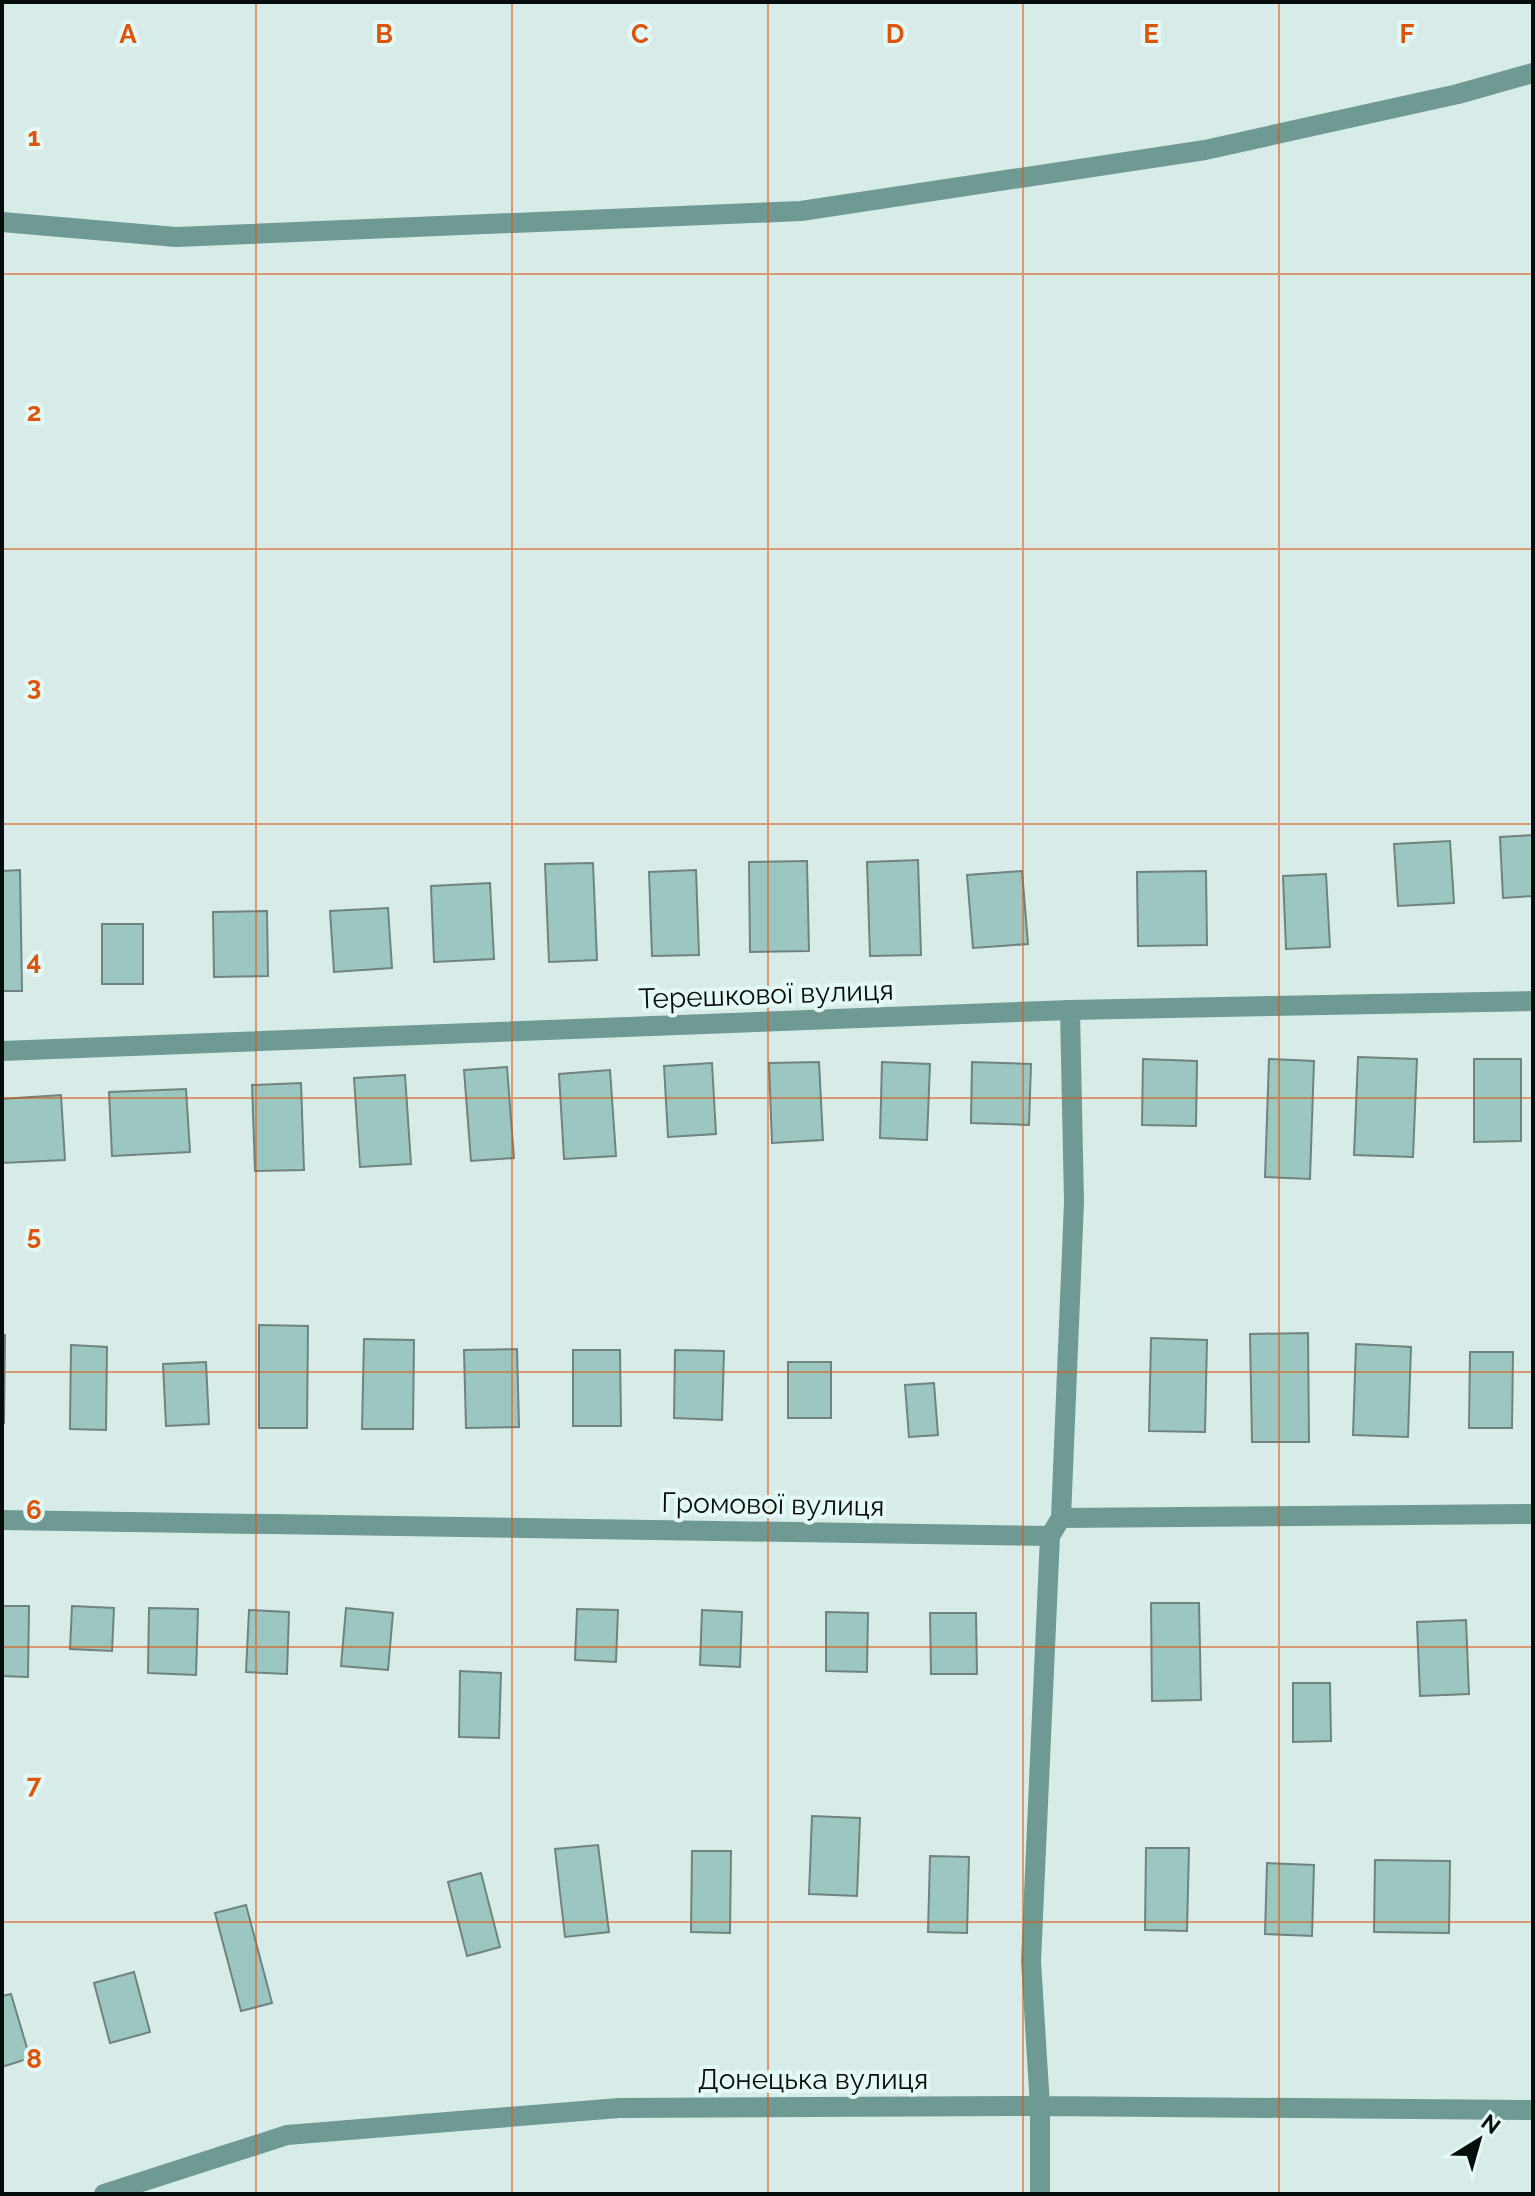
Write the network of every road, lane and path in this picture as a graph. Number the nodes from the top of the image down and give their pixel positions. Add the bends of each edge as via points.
1 (1533, 73) edge
2 (2, 222) edge
3 (1533, 1001) edge
4 (1070, 1010) junction
5 (2, 1051) edge
6 (1533, 1514) edge
7 (2, 1520) edge
8 (1056, 1527) junction
9 (1040, 2106) junction
10 (1533, 2110) edge
11 (104, 2194) edge
12 (1040, 2194) edge

1 - 2 street via 1205,150 801,211 176,237
3 - 4 street, Терешкової вулиця
4 - 5 street, Терешкової вулиця
4 - 8 street via 1074,1202
6 - 8 street, Громової вулиця
7 - 8 street, Громової вулиця
8 - 9 street via 1031,1961
9 - 10 street, Донецька вулиця
9 - 11 street, Донецька вулиця via 619,2108 287,2135
9 - 12 street

